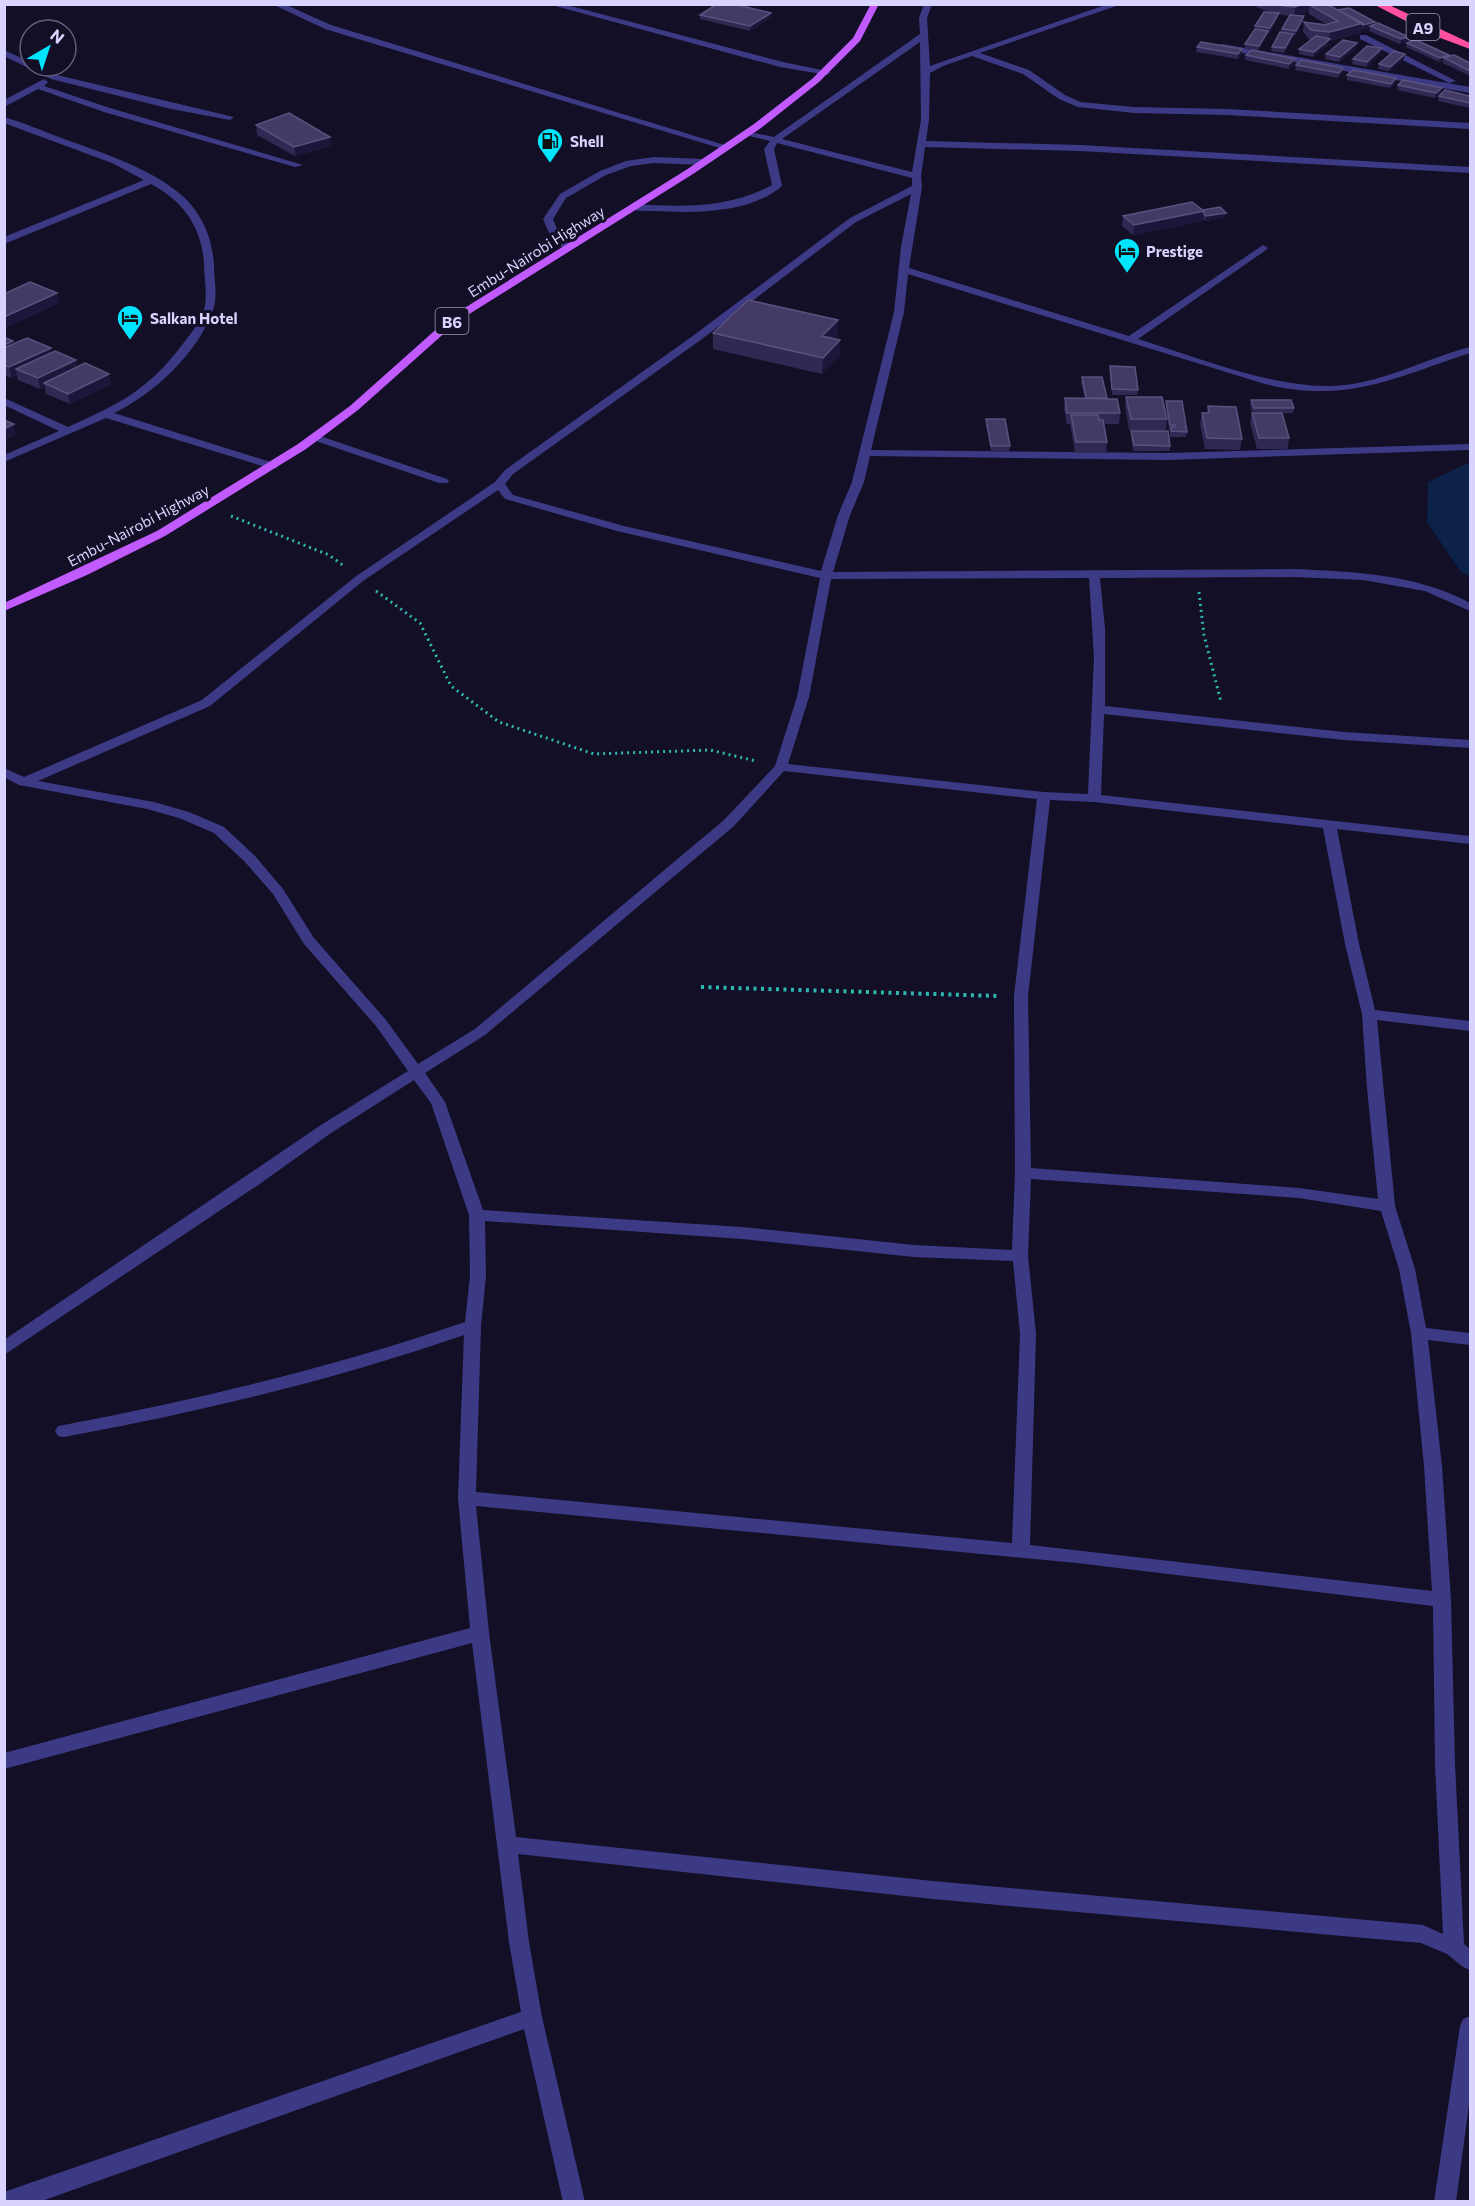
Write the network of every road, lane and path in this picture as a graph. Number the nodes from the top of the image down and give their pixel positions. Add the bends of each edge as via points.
1 (276, 4) edge
2 (552, 4) edge
3 (875, 4) edge
4 (928, 4) edge
5 (1118, 4) edge
6 (1378, 4) edge
7 (923, 36) junction
8 (1363, 37) edge
9 (1212, 46) edge
10 (1470, 46) edge
11 (4, 52) edge
12 (974, 54) junction
13 (18, 59) edge
14 (827, 72) junction
15 (926, 72) junction
16 (52, 78) edge
17 (58, 78) edge
18 (37, 86) junction
19 (1469, 89) edge
20 (4, 104) edge
21 (230, 117) dead end
22 (4, 120) edge
23 (1470, 126) edge
24 (748, 133) junction
25 (774, 140) junction
26 (921, 144) junction
27 (726, 147) junction
28 (703, 162) junction
29 (298, 165) dead end
30 (1470, 170) edge
31 (152, 180) junction
32 (916, 181) junction
33 (633, 207) junction
34 (4, 241) edge
35 (567, 248) junction
36 (1263, 248) dead end
37 (904, 270) junction
38 (1131, 339) junction
39 (1470, 350) edge
40 (4, 401) edge
41 (105, 414) junction
42 (66, 430) junction
43 (314, 437) junction
44 (1470, 447) edge
45 (866, 453) junction
46 (4, 459) edge
47 (273, 466) junction
48 (443, 481) dead end
49 (499, 484) junction
50 (208, 506) junction
51 (1196, 573) junction
52 (1094, 574) junction
53 (826, 576) junction
54 (359, 579) junction
55 (1470, 607) edge
56 (4, 608) edge
57 (1096, 709) junction
58 (1226, 724) junction
59 (1470, 744) edge
60 (782, 766) junction
61 (4, 772) edge
62 (24, 782) junction
63 (1044, 796) junction
64 (1094, 798) junction
65 (1329, 824) junction
66 (1470, 840) edge
67 (701, 987) dead end
68 (1021, 996) junction
69 (1370, 1014) junction
70 (1470, 1026) edge
71 (417, 1070) junction
72 (1023, 1173) junction
73 (1387, 1206) junction
74 (477, 1215) junction
75 (1020, 1256) junction
76 (472, 1326) junction
77 (1419, 1333) junction
78 (1470, 1339) edge
79 (4, 1349) edge
80 (64, 1431) dead end
81 (467, 1498) junction
82 (1021, 1552) junction
83 (1442, 1600) junction
84 (480, 1633) junction
85 (4, 1761) edge
86 (509, 1845) junction
87 (1454, 1948) junction
88 (1470, 1961) edge
89 (532, 2017) junction
90 (1470, 2026) edge
91 (7, 2202) edge
92 (574, 2202) edge
93 (1445, 2202) edge

1 - 27 street via 328,27
2 - 14 street via 783,65
3 - 14 main road, Embu-Nairobi Highway / B6 via 872,20 849,52
4 - 7 street via 922,18
5 - 12 street
6 - 10 highway, A9
7 - 15 street
7 - 25 street
8 - 19 street
9 - 19 street
11 - 13 street
12 - 15 street
12 - 23 street via 1026,72 1078,104
14 - 24 main road, Embu-Nairobi Highway / B6
15 - 26 street
16 - 18 street
17 - 21 street
18 - 20 street
18 - 29 street
22 - 31 street via 115,161
24 - 25 street
24 - 27 main road, Embu-Nairobi Highway / B6
25 - 32 street
25 - 33 street via 769,149 777,186 765,193 728,206 691,210
26 - 30 street via 1080,148
26 - 32 street
27 - 28 main road, Embu-Nairobi Highway / B6
28 - 33 main road, Embu-Nairobi Highway / B6
28 - 35 street via 629,163 563,196 548,219
31 - 34 street
31 - 41 street via 178,197 199,222 208,251 209,309 196,334 165,374 129,402
32 - 37 street
32 - 49 street via 854,220 509,472
33 - 35 main road, Embu-Nairobi Highway / B6
35 - 43 main road, Embu-Nairobi Highway / B6 via 453,320 354,408
36 - 38 street
37 - 38 street
37 - 45 street via 899,312
38 - 39 street via 1269,382 1313,391 1361,386
40 - 42 street
41 - 42 street
41 - 47 street
42 - 46 street
43 - 47 main road, Embu-Nairobi Highway / B6
43 - 48 street
44 - 45 street via 1344,454 1088,457
45 - 53 street
47 - 50 main road, Embu-Nairobi Highway / B6
49 - 53 street via 509,497 610,526
49 - 54 street
50 - 54 path via 329,555
50 - 56 main road, Embu-Nairobi Highway / B6 via 146,541
51 - 52 street
51 - 55 street via 1358,575 1426,588
51 - 58 path via 1204,635
52 - 53 street
52 - 57 street via 1099,607
53 - 60 street via 803,697
54 - 60 path via 420,623 452,686 499,722 594,754 710,750
54 - 62 street via 206,703
57 - 58 street
57 - 64 street
58 - 59 street
60 - 63 street
60 - 71 street via 729,823 555,970 480,1032
61 - 62 street
62 - 71 street via 149,805 219,830 278,892 309,941
63 - 64 street
63 - 68 street
64 - 65 street
65 - 66 street
65 - 69 street
67 - 68 path
68 - 72 street
69 - 70 street
69 - 73 street
71 - 74 street via 438,1102
71 - 79 street
72 - 73 street via 1299,1193
72 - 75 street
73 - 77 street via 1407,1269
74 - 75 street
74 - 76 street via 478,1276
75 - 82 street via 1028,1334
76 - 80 street via 332,1373 180,1410
76 - 81 street
77 - 78 street
77 - 83 street
81 - 82 street
81 - 84 street
82 - 83 street via 1329,1584
83 - 87 street via 1445,1776
84 - 85 street
84 - 86 street
86 - 87 street via 933,1890 1423,1934
86 - 89 street
87 - 88 street
89 - 91 street
89 - 92 street
90 - 93 street

